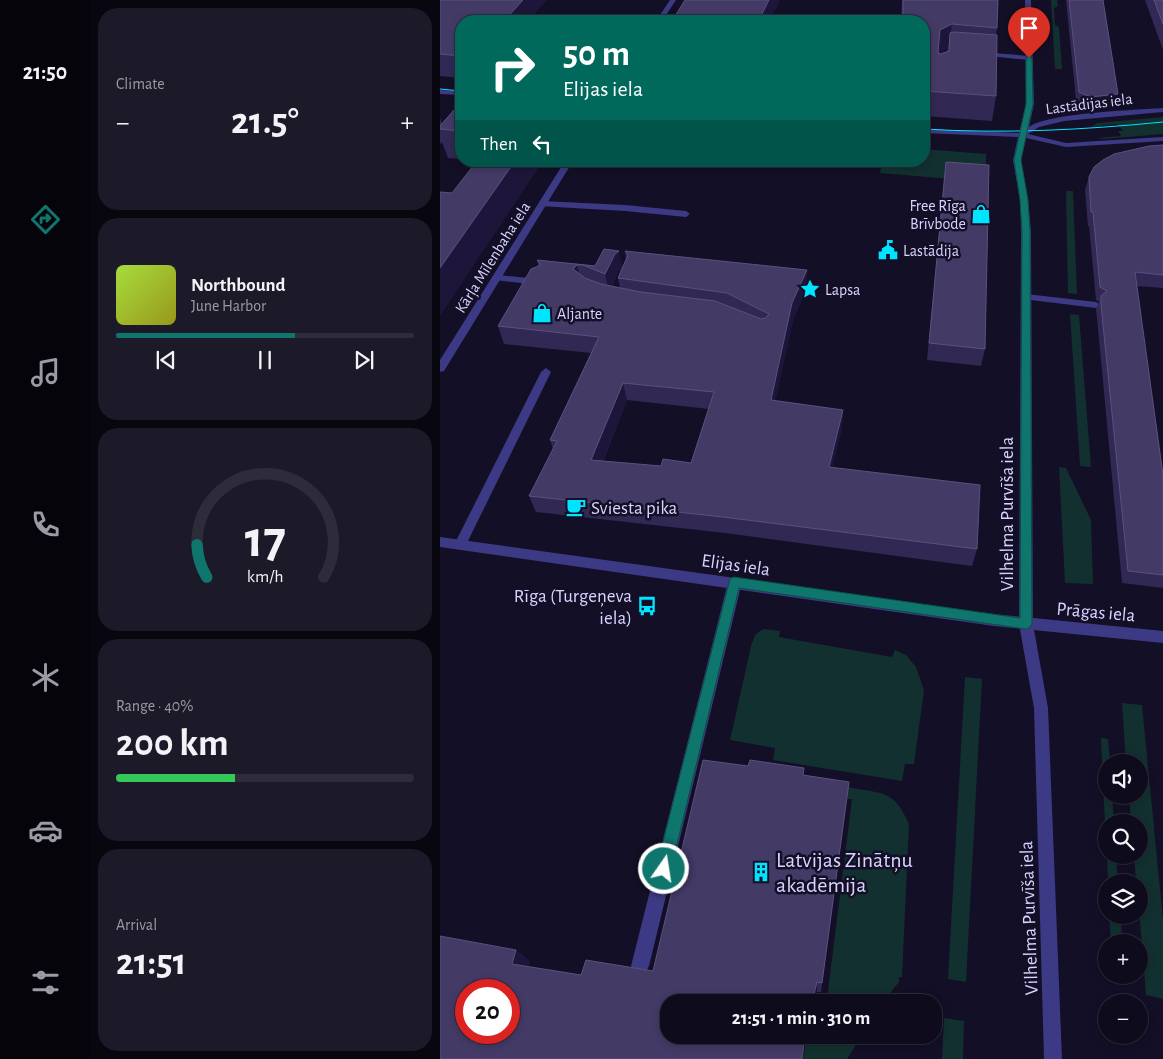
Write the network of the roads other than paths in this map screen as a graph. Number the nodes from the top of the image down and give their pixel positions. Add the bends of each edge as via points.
1 (673, 0) edge
2 (1028, 0) edge
3 (663, 15) edge
4 (975, 54) edge
5 (1029, 58) junction
6 (440, 92) edge
7 (455, 93) edge
8 (1163, 110) edge
9 (930, 131) edge
10 (1022, 136) junction
11 (1163, 139) edge
12 (565, 167) edge
13 (542, 204) junction
14 (686, 214) dead end
15 (498, 278) junction
16 (539, 282) edge
17 (1026, 297) junction
18 (1096, 305) dead end
19 (440, 368) edge
20 (546, 372) dead end
21 (440, 542) edge
22 (460, 545) junction
23 (734, 582) junction
24 (1026, 624) junction
25 (1163, 637) edge
26 (640, 966) dead end
27 (1053, 1059) edge

1 - 3 street
2 - 5 street, Vilhelma Purvīša iela
4 - 5 street
5 - 10 street, Vilhelma Purvīša iela via 1030,104
6 - 7 street
8 - 10 street, Lastādijas iela via 1064,119 1036,125
9 - 10 street, Lastādijas iela
10 - 11 street, Lastādijas iela via 1066,145
10 - 17 street, Vilhelma Purvīša iela via 1017,160 1024,207
12 - 13 street, Kārļa Mīlenbaha iela
13 - 14 street
13 - 15 street, Kārļa Mīlenbaha iela
15 - 16 street
15 - 19 street, Kārļa Mīlenbaha iela
17 - 18 street
17 - 24 street, Vilhelma Purvīša iela
20 - 22 street
21 - 22 street, Elijas iela
22 - 23 street, Elijas iela
23 - 24 street, Elijas iela
23 - 26 street
24 - 25 street, Prāgas iela
24 - 27 street, Vilhelma Purvīša iela via 1041,708

